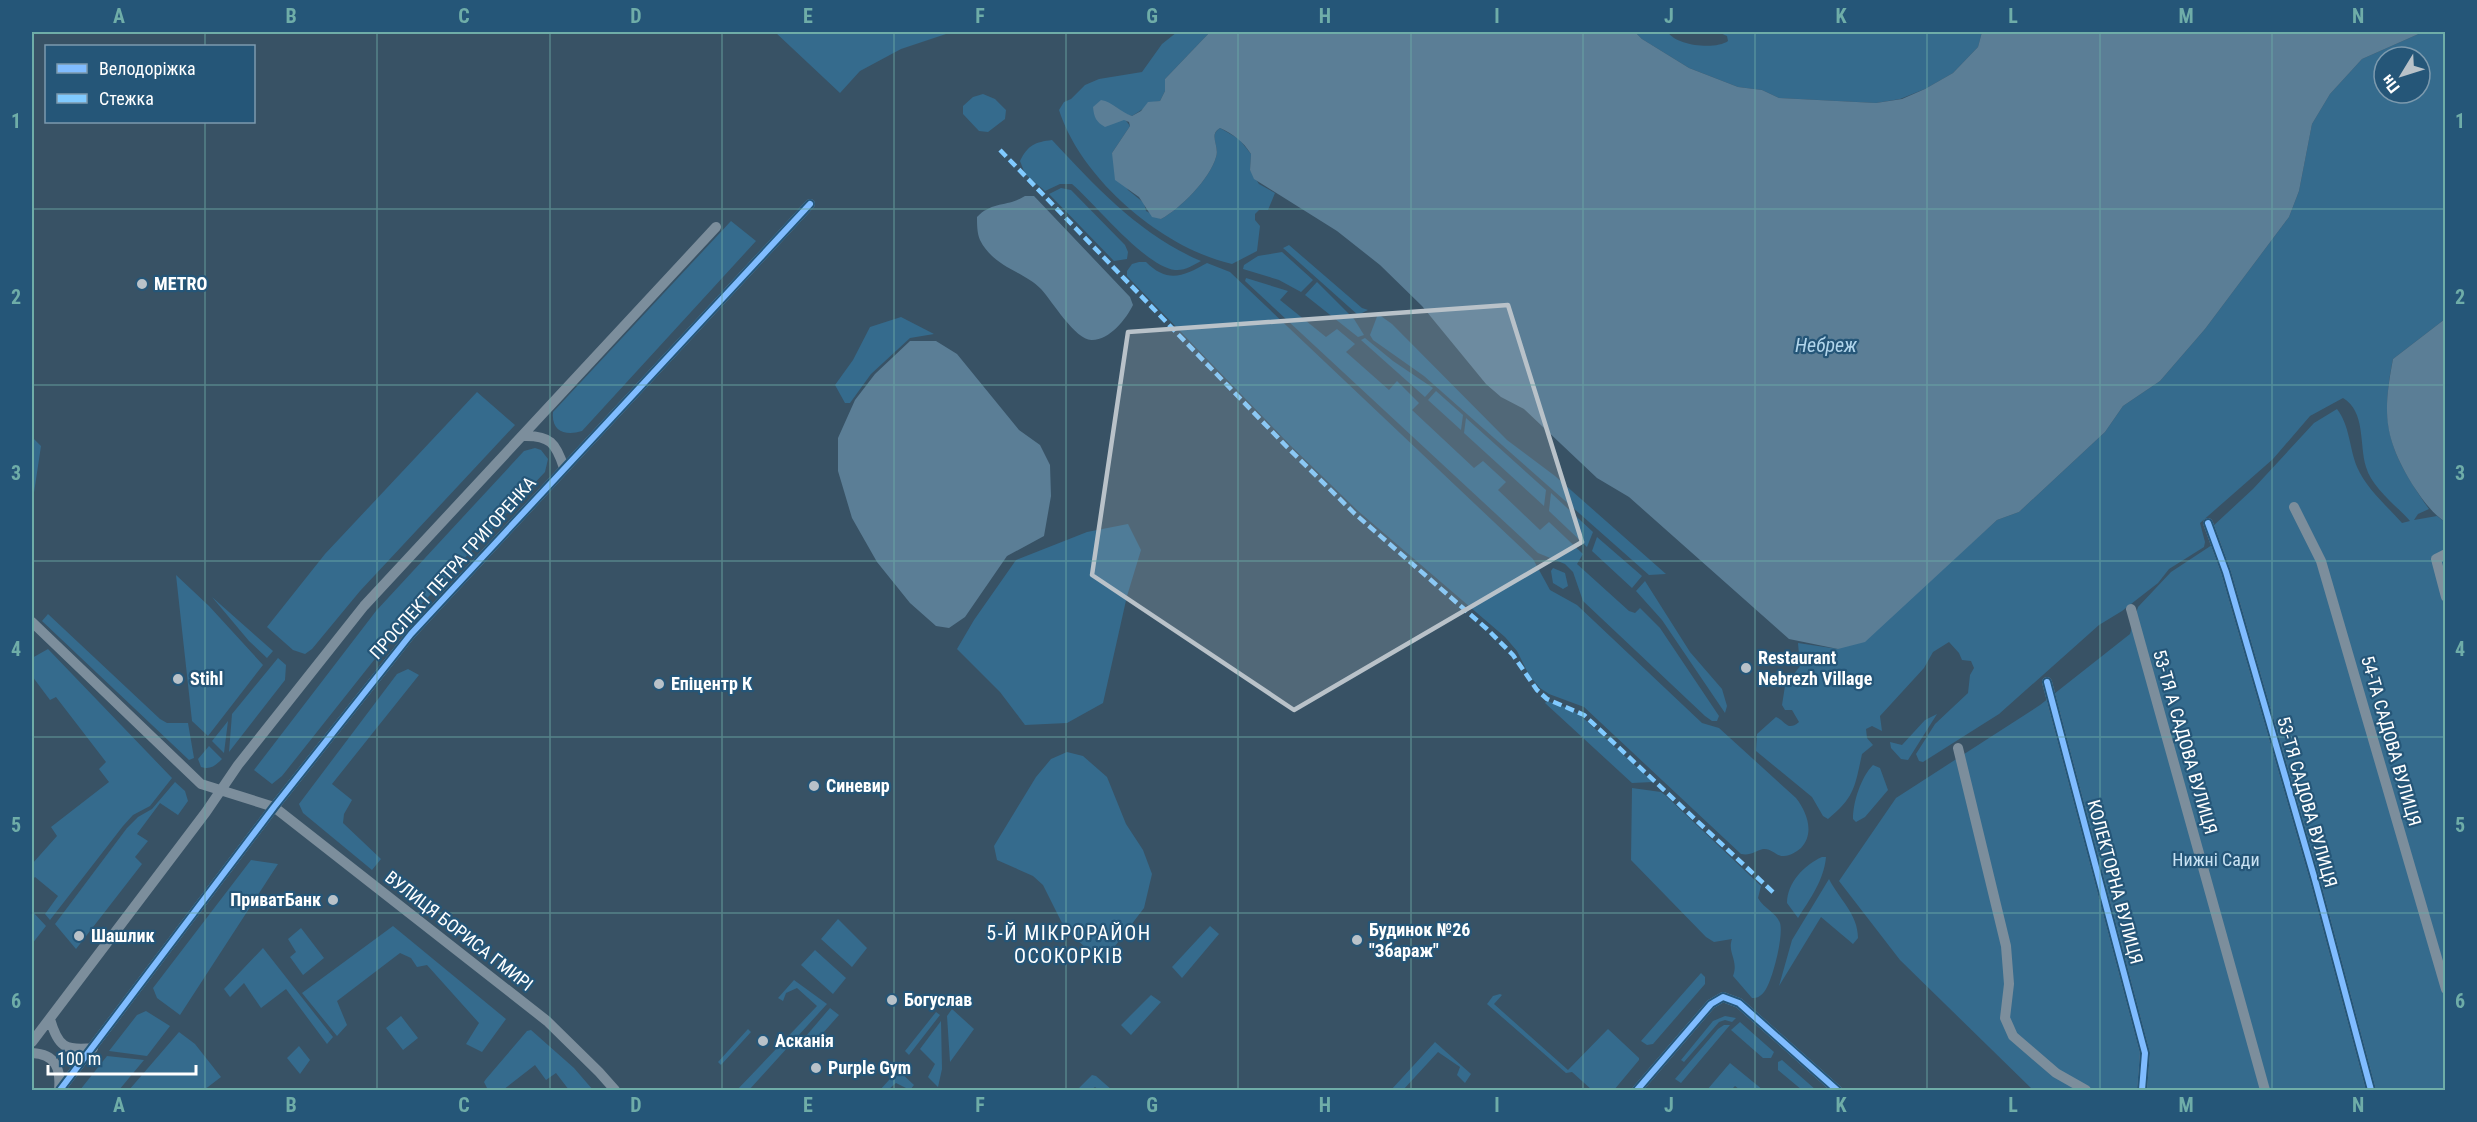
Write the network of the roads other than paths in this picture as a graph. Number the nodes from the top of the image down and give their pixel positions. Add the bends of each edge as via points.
1 (810, 204) dead end
2 (716, 227) dead end
3 (523, 436) junction
4 (564, 468) junction
5 (2294, 507) dead end
6 (2208, 523) dead end
7 (2440, 556) edge
8 (2445, 597) edge
9 (2131, 609) dead end
10 (32, 622) edge
11 (2047, 682) dead end
12 (1958, 748) dead end
13 (221, 790) junction
14 (274, 807) junction
15 (2445, 989) edge
16 (50, 1019) junction
17 (32, 1042) edge
18 (93, 1048) junction
19 (32, 1053) edge
20 (2139, 1089) edge
21 (60, 1090) edge
22 (615, 1090) edge
23 (1637, 1090) edge
24 (1837, 1090) edge
25 (2086, 1090) edge
26 (2265, 1090) edge
27 (2371, 1090) edge

1 - 4 street, ПРОСПЕКТ ПЕТРА ГРИГОРЕНКА
2 - 3 street, ПРОСПЕКТ ПЕТРА ГРИГОРЕНКА
3 - 4 street via 549,440
3 - 13 street, ПРОСПЕКТ ПЕТРА ГРИГОРЕНКА via 364,606
4 - 14 street, ПРОСПЕКТ ПЕТРА ГРИГОРЕНКА via 411,634
5 - 15 street, 54-ТА САДОВА ВУЛИЦЯ via 2321,561
6 - 27 street, 53-ТЯ САДОВА ВУЛИЦЯ via 2226,572 2305,846
7 - 8 street
9 - 26 street, 53-ТЯ А САДОВА ВУЛИЦЯ
10 - 13 street via 201,784
11 - 20 street, КОЛЕКТОРНА ВУЛИЦЯ via 2145,1053
12 - 25 street via 2006,946 2009,984 2005,1018 2013,1036 2056,1073
13 - 14 street
13 - 16 street, ПРОСПЕКТ ПЕТРА ГРИГОРЕНКА
14 - 18 street, ПРОСПЕКТ ПЕТРА ГРИГОРЕНКА
14 - 22 street, ВУЛИЦЯ БОРИСА ГМИРІ via 547,1021
16 - 17 street, ПРОСПЕКТ ПЕТРА ГРИГОРЕНКА
16 - 18 street via 54,1034 67,1048
18 - 21 street, ПРОСПЕКТ ПЕТРА ГРИГОРЕНКА
19 - 21 street via 54,1061 59,1069
23 - 24 street via 1711,1004 1723,997 1739,1003

